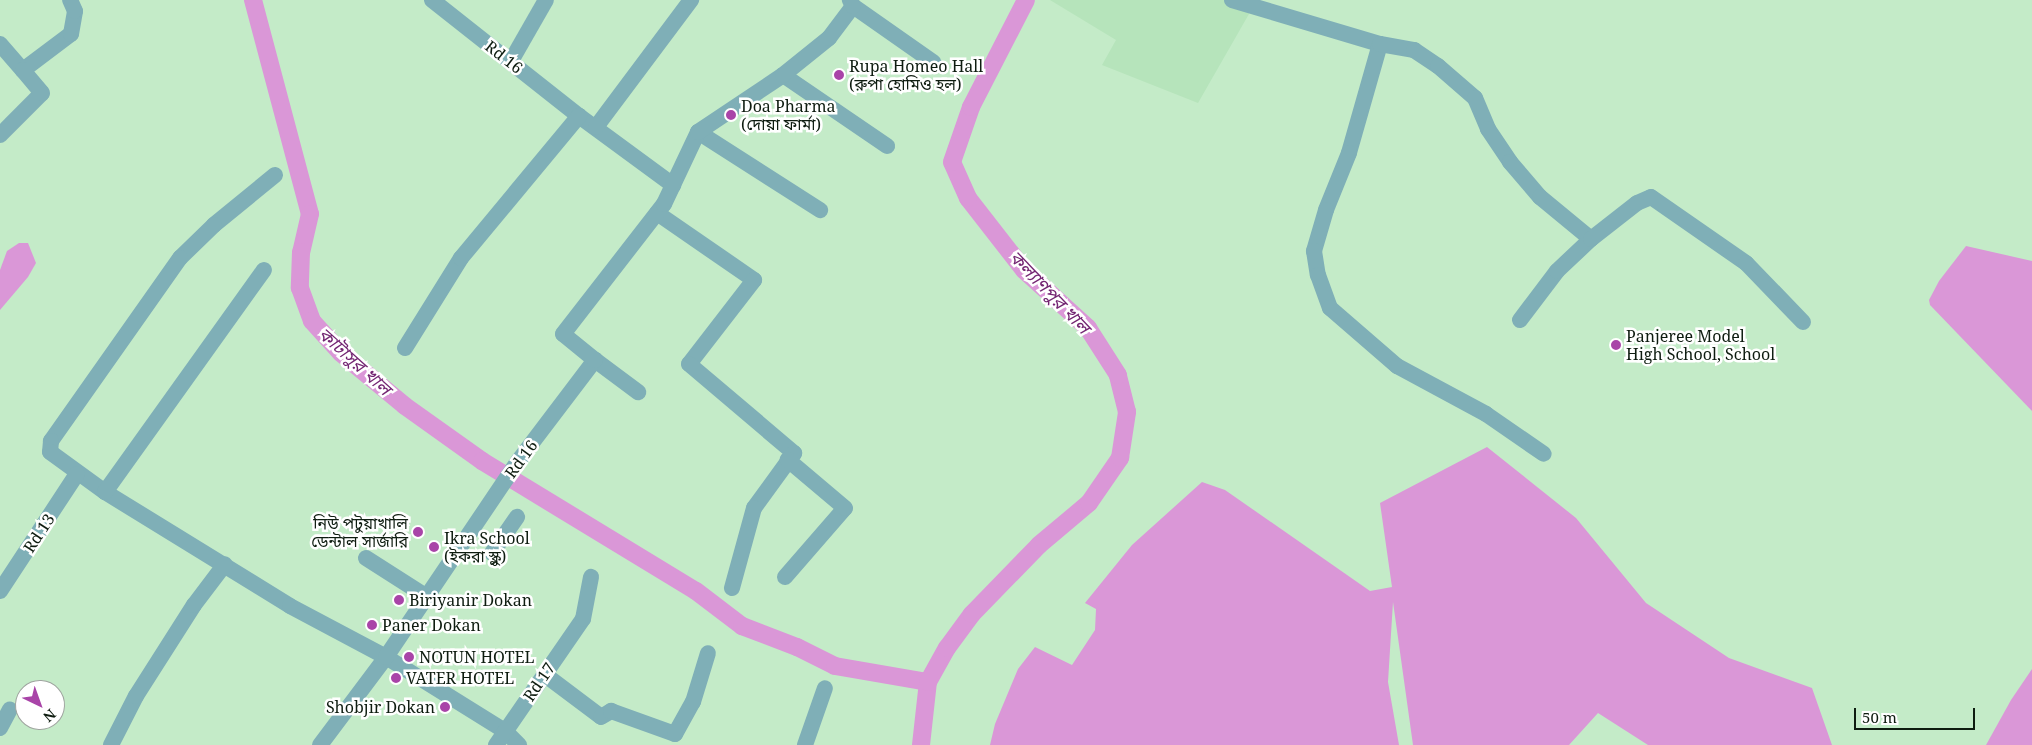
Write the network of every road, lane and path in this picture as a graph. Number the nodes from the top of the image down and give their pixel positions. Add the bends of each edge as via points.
1 (70, 0) edge
2 (432, 0) edge
3 (546, 0) edge
4 (691, 0) edge
5 (1232, 0) edge
6 (851, 3) edge
7 (0, 44) edge
8 (1380, 44) junction
9 (510, 61) junction
10 (933, 62) dead end
11 (22, 70) junction
12 (783, 75) junction
13 (579, 116) junction
14 (596, 127) junction
15 (698, 132) junction
16 (0, 135) edge
17 (887, 146) dead end
18 (275, 176) dead end
19 (673, 185) junction
20 (820, 210) dead end
21 (657, 213) junction
22 (1591, 239) junction
23 (264, 270) dead end
24 (1520, 320) dead end
25 (1802, 322) dead end
26 (405, 348) dead end
27 (595, 360) junction
28 (638, 392) dead end
29 (1544, 454) dead end
30 (788, 460) junction
31 (77, 474) junction
32 (105, 492) junction
33 (517, 516) dead end
34 (492, 553) dead end
35 (366, 558) dead end
36 (225, 564) junction
37 (591, 577) dead end
38 (785, 577) dead end
39 (732, 588) dead end
40 (0, 591) edge
41 (427, 597) junction
42 (708, 653) dead end
43 (386, 657) junction
44 (544, 674) junction
45 (825, 688) dead end
46 (10, 710) dead end
47 (0, 728) edge
48 (500, 738) edge
49 (113, 744) edge
50 (320, 745) edge
51 (519, 745) edge
52 (805, 745) edge

1 - 11 street via 75,11 71,34
2 - 9 street, Rd 16
3 - 9 street
4 - 14 street
5 - 8 street
6 - 10 street
6 - 12 street via 829,38
7 - 11 street
8 - 22 street via 1414,50 1474,98 1488,129 1510,162 1540,197
8 - 29 street via 1349,153 1314,251 1318,275 1330,308 1397,366 1486,414
9 - 13 street, Rd 16
11 - 16 street via 42,93
12 - 15 street
12 - 17 street
13 - 14 street, Rd 16
13 - 26 street via 461,258
14 - 19 street, Rd 16
15 - 19 street
15 - 20 street
18 - 31 street via 214,225 180,258 51,441 50,452
19 - 21 street
21 - 27 street via 563,334
21 - 30 street via 754,280 689,364 794,453
22 - 24 street via 1557,271
22 - 25 street via 1637,203 1651,197 1746,263
23 - 32 street
27 - 28 street
27 - 41 street, Rd 16 via 519,460
30 - 38 street via 845,508
30 - 39 street via 754,508
31 - 32 street
31 - 40 street, Rd 13
32 - 36 street
33 - 34 street
35 - 41 street
36 - 43 street via 290,606
36 - 49 street via 136,696
37 - 44 street, Rd 17 via 583,618
41 - 43 street, Rd 16
42 - 44 street via 692,702 675,734 610,711 601,717
43 - 48 street
43 - 50 street, Rd 16
44 - 48 street, Rd 17
45 - 52 street
46 - 47 street
48 - 51 street

